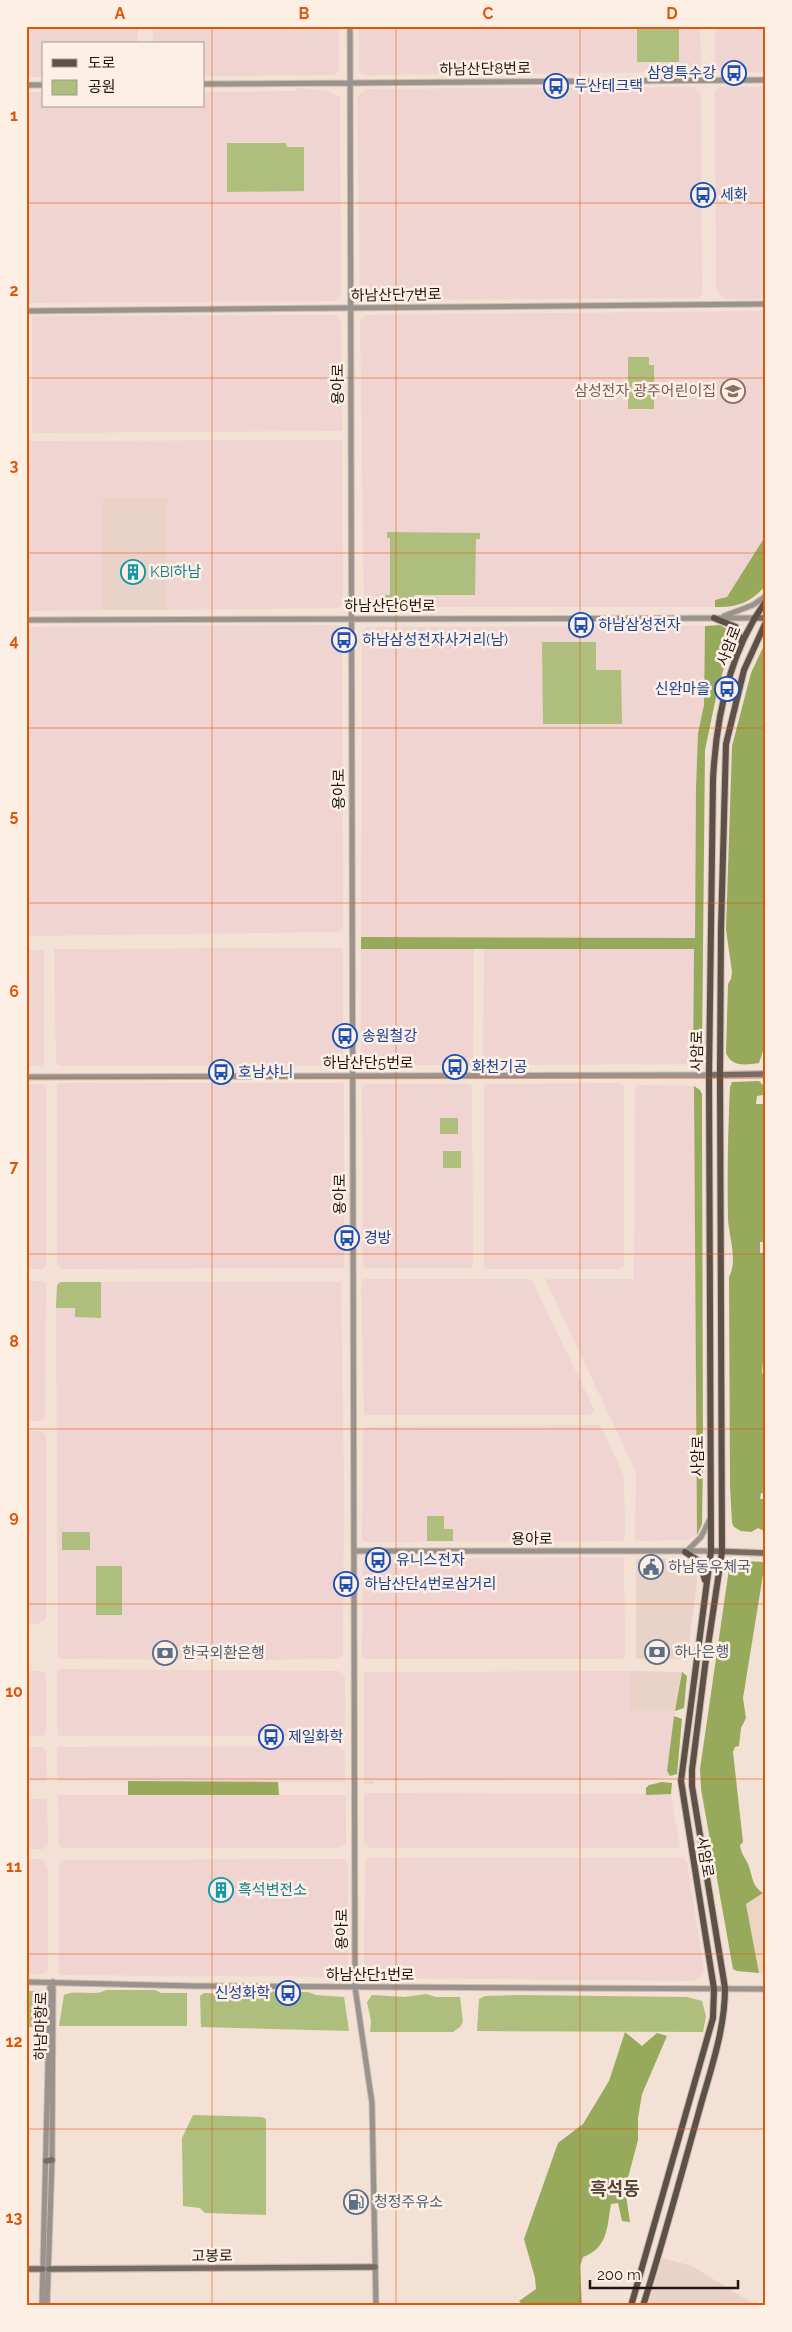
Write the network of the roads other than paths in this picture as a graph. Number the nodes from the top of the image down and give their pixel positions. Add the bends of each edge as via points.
1 (350, 26) edge
2 (766, 80) edge
3 (350, 83) junction
4 (205, 84) edge
5 (26, 85) edge
6 (42, 85) edge
7 (766, 304) edge
8 (351, 308) junction
9 (26, 311) edge
10 (766, 596) edge
11 (766, 601) edge
12 (714, 618) junction
13 (754, 618) junction
14 (766, 618) edge
15 (351, 619) junction
16 (26, 620) edge
17 (766, 622) edge
18 (741, 645) junction
19 (720, 1074) junction
20 (766, 1074) edge
21 (709, 1075) junction
22 (352, 1076) junction
23 (26, 1077) edge
24 (711, 1514) junction
25 (354, 1551) junction
26 (711, 1551) junction
27 (685, 1552) junction
28 (722, 1552) junction
29 (766, 1553) edge
30 (706, 1584) junction
31 (26, 1982) edge
32 (53, 1982) junction
33 (355, 1987) junction
34 (726, 1988) junction
35 (714, 1989) junction
36 (766, 1989) edge
37 (375, 2267) junction
38 (26, 2268) edge
39 (46, 2269) junction
40 (42, 2306) edge
41 (47, 2306) edge
42 (376, 2306) edge
43 (631, 2306) edge
44 (643, 2306) edge

1 - 3 street, 용아로
2 - 3 street, 하남산단8번로
3 - 4 street, 하남산단8번로
3 - 8 street, 용아로
5 - 6 street
7 - 8 street, 하남산단7번로
8 - 9 street, 하남산단7번로
8 - 15 street, 용아로
10 - 12 street via 753,605
11 - 13 main road, 사암로
12 - 13 street, 하남산단6번로
12 - 15 street, 하남산단6번로
12 - 18 main road via 736,627
13 - 14 main road
13 - 18 main road, 사암로
15 - 16 street, 하남산단6번로
15 - 22 street, 용아로
17 - 19 main road, 사암로 via 744,670 726,744 720,929
18 - 21 main road, 사암로 via 722,704 715,742
19 - 20 main road
19 - 21 main road
19 - 28 main road, 사암로
21 - 22 street, 하남산단5번로
21 - 24 main road, 사암로
22 - 23 street, 하남산단5번로
22 - 25 street, 용아로
24 - 26 main road, 사암로
24 - 27 street via 706,1531
25 - 27 street, 용아로
25 - 33 street, 용아로
26 - 27 street, 용아로
26 - 28 main road
26 - 30 main road, 사암로
27 - 30 main road via 699,1561
28 - 29 main road
28 - 34 main road, 사암로 via 692,1786
30 - 35 main road, 사암로 via 681,1781
31 - 32 street, 하남산단1번로
32 - 33 street, 하남산단1번로
32 - 39 street, 하남마항로 via 50,1985
33 - 35 street, 하남산단1번로
33 - 37 street, 용아로 via 372,2103
34 - 35 street, 하남산단1번로
34 - 36 street, 하남산단1번로
34 - 44 main road, 사암로 via 724,2021
35 - 43 main road, 사암로 via 713,2018
37 - 39 main road, 고봉로
37 - 42 street, 용아로
38 - 39 main road, 고봉로
39 - 40 street, 하남마항로
39 - 41 street, 하남마항로

